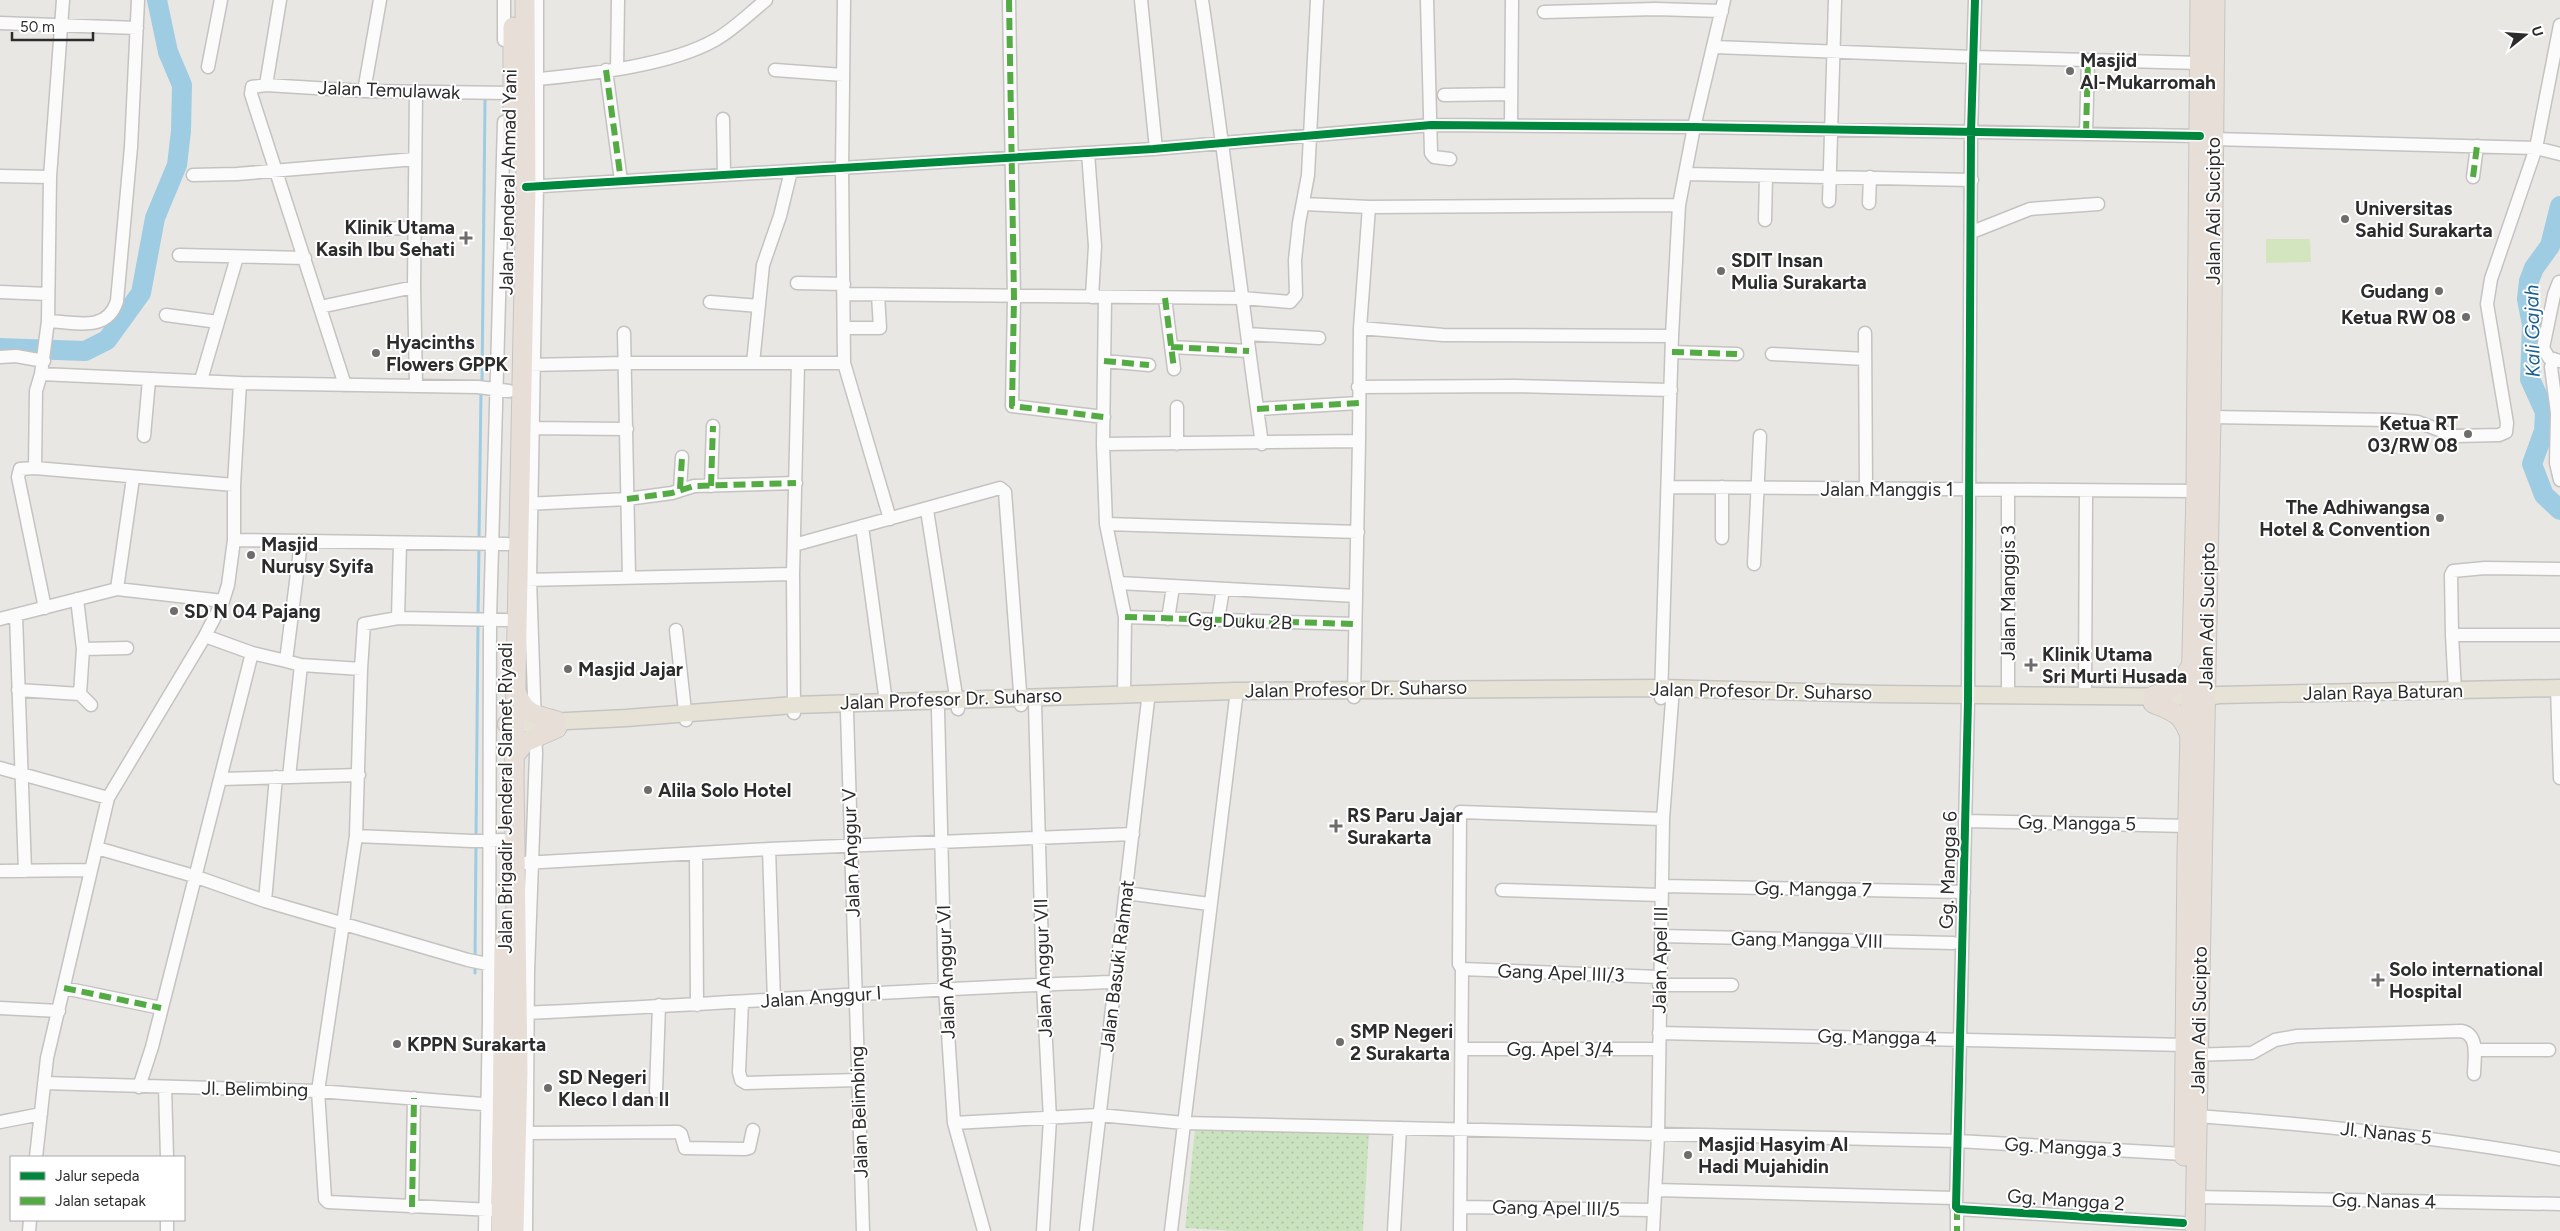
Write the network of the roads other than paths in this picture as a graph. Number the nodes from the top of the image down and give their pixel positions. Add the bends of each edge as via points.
1 (64, 0) edge
2 (138, 0) edge
3 (221, 0) edge
4 (280, 0) edge
5 (380, 0) edge
6 (504, 0) edge
7 (513, 0) edge
8 (525, 0) edge
9 (537, 0) edge
10 (618, 0) edge
11 (766, 0) edge
12 (844, 0) edge
13 (1009, 0) edge
14 (1141, 0) edge
15 (1202, 0) edge
16 (1317, 0) edge
17 (1427, 0) edge
18 (1512, 0) edge
19 (1835, 0) edge
20 (1975, 0) edge
21 (2200, 0) edge
22 (2215, 0) edge
23 (1723, 5) edge
24 (1544, 12) dead end
25 (0, 23) edge
26 (62, 25) junction
27 (2560, 25) edge
28 (137, 28) junction
29 (520, 43) junction
30 (1714, 47) junction
31 (1833, 53) junction
32 (1973, 57) junction
33 (2088, 60) junction
34 (2200, 63) junction
35 (208, 67) dead end
36 (611, 70) junction
37 (775, 70) dead end
38 (843, 75) junction
39 (266, 85) junction
40 (520, 86) junction
41 (364, 91) junction
42 (416, 92) junction
43 (1444, 94) dead end
44 (1511, 94) junction
45 (723, 119) dead end
46 (1511, 124) junction
47 (1431, 125) junction
48 (1694, 127) junction
49 (1832, 130) junction
50 (2086, 133) junction
51 (1971, 134) junction
52 (1310, 135) junction
53 (2206, 138) junction
54 (1224, 143) junction
55 (2477, 146) junction
56 (2536, 148) junction
57 (1156, 149) junction
58 (1088, 153) junction
59 (2560, 154) edge
60 (1011, 157) junction
61 (415, 159) junction
62 (1450, 159) dead end
63 (842, 170) junction
64 (277, 171) junction
65 (791, 171) junction
66 (1685, 174) junction
67 (193, 175) dead end
68 (724, 175) junction
69 (0, 176) edge
70 (1766, 176) junction
71 (1830, 176) junction
72 (50, 177) junction
73 (1870, 177) junction
74 (2473, 177) dead end
75 (520, 180) junction
76 (1972, 180) junction
77 (622, 181) junction
78 (1829, 201) dead end
79 (1869, 203) dead end
80 (1304, 204) junction
81 (2098, 204) dead end
82 (1679, 205) junction
83 (1368, 207) junction
84 (1765, 220) dead end
85 (414, 227) junction
86 (387, 229) dead end
87 (1972, 232) junction
88 (180, 255) dead end
89 (236, 257) junction
90 (305, 258) junction
91 (2560, 280) edge
92 (505, 282) junction
93 (797, 283) dead end
94 (414, 287) junction
95 (844, 289) junction
96 (0, 292) edge
97 (48, 294) junction
98 (878, 295) junction
99 (1014, 298) junction
100 (1098, 298) junction
101 (1165, 298) junction
102 (1242, 298) junction
103 (710, 302) dead end
104 (759, 306) junction
105 (320, 307) junction
106 (166, 315) dead end
107 (48, 321) junction
108 (218, 322) junction
109 (844, 328) junction
110 (1360, 328) junction
111 (624, 333) dead end
112 (1865, 333) dead end
113 (1247, 334) junction
114 (1672, 336) junction
115 (1319, 338) dead end
116 (1171, 347) junction
117 (1249, 351) junction
118 (1672, 352) junction
119 (1737, 354) dead end
120 (1772, 354) dead end
121 (0, 357) edge
122 (44, 359) junction
123 (1865, 359) junction
124 (2557, 360) edge
125 (1104, 361) junction
126 (626, 363) junction
127 (844, 363) junction
128 (753, 364) junction
129 (798, 364) junction
130 (522, 365) junction
131 (1149, 365) dead end
132 (1174, 369) dead end
133 (41, 374) junction
134 (149, 380) junction
135 (201, 380) junction
136 (240, 384) junction
137 (345, 384) junction
138 (416, 386) junction
139 (1358, 387) junction
140 (499, 390) junction
141 (1671, 390) junction
142 (1359, 403) junction
143 (1177, 407) dead end
144 (1257, 409) junction
145 (1104, 417) junction
146 (2211, 417) junction
147 (713, 426) dead end
148 (527, 428) junction
149 (627, 429) junction
150 (2558, 429) edge
151 (144, 436) dead end
152 (1760, 436) dead end
153 (1359, 441) junction
154 (1103, 444) junction
155 (1177, 444) junction
156 (1262, 444) junction
157 (682, 457) dead end
158 (35, 468) junction
159 (133, 478) junction
160 (2560, 480) edge
161 (796, 483) junction
162 (234, 485) junction
163 (711, 486) junction
164 (1668, 487) junction
165 (1722, 487) junction
166 (1757, 488) junction
167 (1866, 489) junction
168 (680, 490) junction
169 (1969, 490) junction
170 (2196, 491) junction
171 (2008, 492) junction
172 (2086, 492) junction
173 (627, 499) junction
174 (526, 504) junction
175 (927, 510) junction
176 (890, 519) junction
177 (1106, 524) junction
178 (862, 526) junction
179 (1358, 532) junction
180 (1722, 538) dead end
181 (234, 540) junction
182 (301, 542) junction
183 (400, 543) junction
184 (794, 544) junction
185 (488, 545) junction
186 (1754, 564) dead end
187 (2560, 569) edge
188 (793, 574) junction
189 (629, 577) junction
190 (525, 580) junction
191 (1119, 583) junction
192 (1173, 587) junction
193 (1223, 589) junction
194 (117, 590) junction
195 (1356, 596) junction
196 (77, 599) junction
197 (223, 601) junction
198 (45, 608) junction
199 (16, 615) junction
200 (1125, 617) junction
201 (0, 618) edge
202 (398, 618) junction
203 (1168, 618) junction
204 (488, 619) junction
205 (1218, 620) junction
206 (1355, 624) junction
207 (676, 630) dead end
208 (2452, 635) junction
209 (2560, 635) edge
210 (205, 636) junction
211 (128, 648) dead end
212 (83, 649) junction
213 (252, 653) junction
214 (286, 661) junction
215 (2192, 664) junction
216 (301, 665) junction
217 (361, 669) junction
218 (2558, 688) edge
219 (18, 690) junction
220 (2455, 691) junction
221 (1354, 693) junction
222 (1666, 693) junction
223 (80, 694) junction
224 (2008, 694) junction
225 (2085, 695) junction
226 (1125, 697) junction
227 (1148, 697) junction
228 (1236, 698) junction
229 (1968, 698) junction
230 (2153, 700) junction
231 (2203, 700) junction
232 (886, 702) junction
233 (1025, 702) junction
234 (957, 704) junction
235 (90, 705) dead end
236 (794, 709) junction
237 (938, 710) junction
238 (847, 712) junction
239 (685, 716) junction
240 (557, 725) joint
241 (523, 726) junction
242 (2191, 737) junction
243 (0, 768) edge
244 (21, 773) junction
245 (359, 775) junction
246 (282, 778) junction
247 (2560, 778) edge
248 (220, 779) junction
249 (108, 798) junction
250 (1663, 819) junction
251 (1966, 821) junction
252 (2188, 826) junction
253 (1134, 834) junction
254 (356, 836) junction
255 (1038, 837) junction
256 (486, 840) junction
257 (942, 842) junction
258 (850, 846) junction
259 (97, 848) junction
260 (769, 849) junction
261 (696, 854) junction
262 (523, 863) junction
263 (91, 870) junction
264 (0, 871) edge
265 (25, 871) junction
266 (194, 876) junction
267 (1502, 890) dead end
268 (1661, 890) junction
269 (1964, 892) junction
270 (1126, 893) junction
271 (265, 901) junction
272 (1209, 904) junction
273 (344, 923) junction
274 (1660, 936) junction
275 (1953, 944) dead end
276 (498, 966) junction
277 (1462, 969) junction
278 (1659, 981) junction
279 (1114, 982) junction
280 (1043, 984) junction
281 (1732, 985) dead end
282 (64, 988) junction
283 (944, 988) junction
284 (856, 993) junction
285 (774, 1001) junction
286 (742, 1002) junction
287 (659, 1005) junction
288 (698, 1005) junction
289 (0, 1008) edge
290 (161, 1008) junction
291 (59, 1011) junction
292 (514, 1022) junction
293 (1659, 1033) junction
294 (1960, 1039) junction
295 (1659, 1049) junction
296 (1462, 1050) junction
297 (2475, 1050) junction
298 (2549, 1050) dead end
299 (2188, 1052) junction
300 (2474, 1074) dead end
301 (859, 1080) junction
302 (44, 1083) junction
303 (139, 1087) junction
304 (165, 1087) junction
305 (318, 1090) junction
306 (656, 1091) dead end
307 (414, 1098) junction
308 (490, 1105) junction
309 (41, 1114) junction
310 (1099, 1116) junction
311 (2204, 1116) junction
312 (1050, 1119) junction
313 (0, 1122) edge
314 (954, 1123) junction
315 (1184, 1123) junction
316 (1400, 1128) junction
317 (1461, 1128) junction
318 (752, 1130) dead end
319 (527, 1133) junction
320 (1658, 1136) junction
321 (1958, 1141) junction
322 (2176, 1154) junction
323 (36, 1156) edge
324 (167, 1156) edge
325 (2560, 1158) edge
326 (1655, 1190) junction
327 (2202, 1197) junction
328 (1956, 1203) junction
329 (2560, 1204) edge
330 (412, 1207) junction
331 (1462, 1207) junction
332 (482, 1210) junction
333 (1650, 1210) dead end
334 (2187, 1228) edge
335 (485, 1231) edge
336 (501, 1231) edge
337 (514, 1231) edge
338 (526, 1231) edge
339 (862, 1231) edge
340 (984, 1231) edge
341 (1043, 1231) edge
342 (1086, 1231) edge
343 (1171, 1231) edge
344 (1394, 1231) edge
345 (1460, 1231) edge
346 (1654, 1231) edge
347 (1957, 1231) edge

1 - 26 street
2 - 28 street
3 - 35 street
4 - 39 street
5 - 41 street
6 - 29 street
7 - 29 highway, Jalan Jenderal Ahmad Yani
8 - 29 highway, Jalan Jenderal Ahmad Yani
9 - 29 street
10 - 36 street
11 - 36 street, Jalan Temulawak via 715,40 665,58
12 - 38 street
13 - 60 street
14 - 57 street
15 - 54 street
16 - 52 street
17 - 47 street
18 - 44 street
19 - 31 street
20 - 32 street, Gg. Mangga 6
21 - 34 highway, Jalan Adi Sucipto
22 - 53 highway, Jalan Adi Sucipto
23 - 24 street
23 - 30 street, Jalan Apel III
25 - 26 street
26 - 28 street
26 - 72 street
27 - 56 street
28 - 107 street via 131,147 114,308 102,322
29 - 40 highway, Jalan Jenderal Ahmad Yani
29 - 40 highway, Jalan Jenderal Ahmad Yani via 509,64
30 - 31 street
30 - 48 street, Jalan Apel III
31 - 32 street
31 - 49 street
32 - 33 street
32 - 51 street, Gg. Mangga 6
33 - 34 street
33 - 50 street
34 - 53 highway, Jalan Adi Sucipto
36 - 40 street, Jalan Temulawak
36 - 77 street
37 - 38 street
38 - 63 street
39 - 41 street, Jalan Temulawak
39 - 64 street via 252,88 251,94
40 - 42 street, Jalan Temulawak via 484,93
40 - 75 highway, Jalan Jenderal Ahmad Yani
40 - 75 highway, Jalan Jenderal Ahmad Yani via 508,128
41 - 42 street, Jalan Temulawak
42 - 61 street
43 - 44 street
44 - 46 street
45 - 68 street
46 - 47 street
46 - 48 street
47 - 52 street
47 - 62 street via 1432,155
48 - 49 street
48 - 66 street, Jalan Apel III
49 - 51 street
49 - 71 street
50 - 51 street
50 - 53 street
51 - 76 street, Gg. Mangga 6
52 - 54 street
52 - 80 street
53 - 55 street
53 - 146 highway, Jalan Adi Sucipto
53 - 170 highway, Jalan Adi Sucipto
54 - 57 street
54 - 102 street
55 - 56 street
55 - 74 street
56 - 59 street
56 - 146 street via 2491,279 2488,300 2507,423 2505,433 2455,436 2418,422 2392,420
57 - 58 street
58 - 60 street
58 - 100 street
60 - 63 street
60 - 99 street
61 - 64 street
61 - 85 street
63 - 65 street
63 - 95 street
64 - 67 street
64 - 90 street
65 - 68 street
65 - 104 street via 763,265
66 - 70 street
66 - 82 street, Jalan Apel III
68 - 77 street
69 - 72 street
70 - 71 street
70 - 84 street
71 - 73 street
71 - 78 street
72 - 97 street
73 - 76 street
73 - 79 street
75 - 77 street
75 - 92 highway, Jalan Jenderal Ahmad Yani via 506,234
75 - 130 highway, Jalan Jenderal Ahmad Yani via 530,255
76 - 87 street, Gg. Mangga 6
80 - 83 street
80 - 102 street via 1296,251 1294,299 1290,302
81 - 87 street via 2030,209
82 - 83 street
82 - 114 street, Jalan Apel III
83 - 110 street
85 - 86 street
85 - 94 street
87 - 169 street, Gg. Mangga 6
88 - 89 street
89 - 90 street
89 - 108 street
90 - 105 street
91 - 124 street via 2543,348 2545,354
92 - 130 highway, Jalan Jenderal Ahmad Yani
92 - 140 street
93 - 95 street
94 - 105 street
94 - 138 street
95 - 98 street
95 - 109 street
96 - 97 street
97 - 107 street
98 - 99 street
98 - 109 street via 880,328
99 - 100 street
99 - 145 street via 1012,406
100 - 101 street
100 - 125 street
101 - 102 street
101 - 116 street
102 - 113 street
103 - 104 street
104 - 128 street
105 - 137 street
106 - 108 street
107 - 122 street
108 - 135 street
109 - 127 street
110 - 114 street via 1443,335
110 - 139 street
111 - 126 street
112 - 123 street
113 - 115 street
113 - 117 street
114 - 118 street, Jalan Apel III
116 - 117 street
116 - 132 street
117 - 144 street
118 - 119 street
118 - 141 street, Jalan Apel III
120 - 123 street
121 - 122 street
122 - 133 street
123 - 167 street
124 - 150 street via 2551,367
125 - 131 street
125 - 145 street
126 - 128 street
126 - 130 street
126 - 149 street
127 - 129 street
127 - 176 street
128 - 129 street
129 - 161 street
130 - 140 highway, Jalan Brigadir Jenderal Slamet Riyadi
130 - 148 highway, Jalan Brigadir Jenderal Slamet Riyadi
133 - 134 street
133 - 158 street via 36,391
134 - 135 street
134 - 151 street
135 - 136 street
136 - 137 street
136 - 162 street
137 - 138 street
138 - 140 street
139 - 141 street
139 - 142 street
140 - 185 highway, Jalan Brigadir Jenderal Slamet Riyadi
141 - 164 street, Jalan Apel III
142 - 144 street
142 - 153 street
143 - 155 street
144 - 156 street
145 - 154 street
146 - 231 highway, Jalan Adi Sucipto
147 - 163 street
148 - 149 street
148 - 174 highway, Jalan Brigadir Jenderal Slamet Riyadi
149 - 173 street
150 - 160 street via 2556,463
152 - 166 street
153 - 156 street
153 - 179 street
154 - 155 street
154 - 177 street
155 - 156 street
157 - 168 street
158 - 159 street
158 - 198 street via 20,469 18,477
159 - 162 street
159 - 194 street
161 - 163 street
161 - 184 street
162 - 181 street
163 - 168 street
164 - 165 street, Jalan Manggis 1
164 - 222 street, Jalan Apel III
165 - 166 street, Jalan Manggis 1
165 - 180 street
166 - 167 street, Jalan Manggis 1
166 - 186 street
167 - 169 street, Jalan Manggis 1
168 - 173 street
169 - 171 street, Jalan Manggis 1
169 - 229 street, Gg. Mangga 6
170 - 172 street, Jalan Manggis 1
170 - 215 highway, Jalan Adi Sucipto
171 - 172 street, Jalan Manggis 1
171 - 224 street, Jalan Manggis 3
172 - 225 street
173 - 174 street
173 - 189 street
174 - 190 highway, Jalan Brigadir Jenderal Slamet Riyadi
175 - 176 street
175 - 233 street, Jalan Anggur VII via 1000,488 1005,492
175 - 234 street
176 - 178 street
177 - 179 street
177 - 191 street
178 - 184 street
178 - 232 street
179 - 195 street
181 - 182 street
181 - 197 street
182 - 183 street
182 - 214 street
183 - 185 street
183 - 202 street
184 - 188 street
185 - 204 highway, Jalan Brigadir Jenderal Slamet Riyadi
187 - 208 street via 2453,571
188 - 189 street
188 - 236 street
189 - 190 street
190 - 241 street
190 - 241 highway, Jalan Brigadir Jenderal Slamet Riyadi via 516,692
191 - 192 street
191 - 200 street
192 - 193 street
192 - 203 street
193 - 195 street
193 - 205 street
194 - 196 street
194 - 197 street
195 - 206 street
196 - 198 street
196 - 212 street
197 - 210 street
198 - 199 street
199 - 201 street
199 - 219 street
200 - 203 street, Gg. Duku 2B
200 - 226 street
202 - 204 street
202 - 217 street via 364,624
203 - 205 street, Gg. Duku 2B
204 - 241 highway, Jalan Brigadir Jenderal Slamet Riyadi
204 - 256 street
205 - 206 street, Gg. Duku 2B
206 - 221 street
207 - 239 street
208 - 209 street
208 - 220 street
210 - 213 street
210 - 249 street
211 - 212 street
212 - 223 street
213 - 214 street
213 - 248 street
214 - 216 street
215 - 230 highway via 2184,680
215 - 231 highway, Jalan Adi Sucipto
216 - 217 street
216 - 246 street
217 - 245 street
218 - 220 main road, Jalan Raya Baturan
218 - 247 street
219 - 223 street
219 - 244 street
220 - 231 main road, Jalan Raya Baturan
221 - 222 main road, Jalan Profesor Dr. Suharso
221 - 227 main road, Jalan Profesor Dr. Suharso
221 - 228 main road, Jalan Profesor Dr. Suharso
222 - 229 main road, Jalan Profesor Dr. Suharso
222 - 250 street, Jalan Apel III
223 - 235 street
224 - 225 main road, Jalan Profesor Dr. Suharso
224 - 229 main road, Jalan Profesor Dr. Suharso
225 - 230 main road, Jalan Profesor Dr. Suharso
226 - 227 main road, Jalan Profesor Dr. Suharso
226 - 233 main road, Jalan Profesor Dr. Suharso
227 - 228 main road, Jalan Profesor Dr. Suharso
227 - 253 street, Jalan Basuki Rahmat
228 - 272 street
229 - 230 main road, Jalan Profesor Dr. Suharso
229 - 251 street, Gg. Mangga 6
230 - 231 main road, Jalan Profesor Dr. Suharso
230 - 242 highway via 2185,721
231 - 242 highway, Jalan Adi Sucipto
231 - 299 highway, Jalan Adi Sucipto
232 - 234 main road, Jalan Profesor Dr. Suharso
232 - 236 main road, Jalan Profesor Dr. Suharso
233 - 234 main road, Jalan Profesor Dr. Suharso
233 - 255 street, Jalan Anggur VII
234 - 237 main road, Jalan Profesor Dr. Suharso
236 - 238 main road, Jalan Profesor Dr. Suharso
236 - 239 main road, Jalan Profesor Dr. Suharso
237 - 238 main road, Jalan Profesor Dr. Suharso
237 - 257 street, Jalan Anggur VI
238 - 258 street, Jalan Anggur V
239 - 240 main road, Jalan Profesor Dr. Suharso
240 - 241 highway
241 - 256 highway, Jalan Brigadir Jenderal Slamet Riyadi
241 - 262 street
241 - 262 highway, Jalan Brigadir Jenderal Slamet Riyadi via 515,755
242 - 252 highway, Jalan Adi Sucipto
243 - 244 street
244 - 249 street
244 - 265 street
245 - 246 street
245 - 254 street
246 - 248 street
246 - 271 street
248 - 266 street
249 - 259 street
250 - 268 street, Jalan Apel III
250 - 277 street via 1460,812 1459,964
251 - 252 street, Gg. Mangga 5
251 - 269 street, Gg. Mangga 6
252 - 299 highway, Jalan Adi Sucipto
253 - 255 street
253 - 270 street, Jalan Basuki Rahmat
254 - 256 street
254 - 273 street
255 - 257 street
255 - 280 street, Jalan Anggur VII
256 - 276 highway, Jalan Brigadir Jenderal Slamet Riyadi
257 - 258 street
257 - 283 street, Jalan Anggur VI
258 - 260 street
258 - 284 street, Jalan Anggur V
259 - 263 street
259 - 266 street
260 - 261 street
260 - 285 street
261 - 262 street
261 - 288 street
262 - 276 highway, Jalan Brigadir Jenderal Slamet Riyadi
263 - 265 street
263 - 282 street
264 - 265 street
266 - 271 street
266 - 290 street
267 - 268 street, Gg. Mangga 7
268 - 269 street, Gg. Mangga 7
268 - 274 street, Jalan Apel III
269 - 294 street, Gg. Mangga 6
270 - 272 street
270 - 279 street, Jalan Basuki Rahmat
271 - 273 street
272 - 315 street
273 - 276 street
273 - 305 street
274 - 275 street, Gang Mangga VIII
274 - 278 street, Jalan Apel III
276 - 292 highway, Jalan Brigadir Jenderal Slamet Riyadi
276 - 292 highway, Jalan Brigadir Jenderal Slamet Riyadi via 523,993
277 - 278 street, Gang Apel III/3
277 - 296 street
278 - 281 street, Gang Apel III/3
278 - 293 street, Jalan Apel III
279 - 280 street, Jalan Anggur I
279 - 310 street, Jalan Basuki Rahmat
280 - 283 street, Jalan Anggur I
280 - 312 street, Jalan Anggur VII
282 - 290 street
282 - 291 street
283 - 284 street, Jalan Anggur I
283 - 314 street, Jalan Anggur VI
284 - 285 street, Jalan Anggur I
284 - 301 street, Jalan Belimbing
285 - 286 street, Jalan Anggur I
286 - 288 street, Jalan Anggur I
286 - 301 street via 741,1080
287 - 288 street, Jalan Anggur I
287 - 292 street, Jalan Anggur I
287 - 306 street
289 - 291 street
290 - 303 street
291 - 302 street
292 - 308 highway, Jalan Brigadir Jenderal Slamet Riyadi
292 - 319 street
292 - 337 highway, Jalan Brigadir Jenderal Slamet Riyadi
293 - 294 street, Gg. Mangga 4
293 - 295 street, Jalan Apel III
294 - 299 street, Gg. Mangga 4
294 - 321 street, Gg. Mangga 6
295 - 296 street, Gg. Apel 3/4
295 - 320 street, Jalan Apel III
296 - 317 street
297 - 298 street
297 - 299 street, Gg. Mangga 4 via 2471,1036 2461,1031 2297,1036 2275,1040 2252,1053
297 - 300 street
299 - 311 highway, Jalan Adi Sucipto
299 - 322 highway, Jalan Adi Sucipto
301 - 339 street, Jalan Belimbing
302 - 303 street, Jl. Belimbing
302 - 309 street
303 - 304 street, Jl. Belimbing
304 - 305 street, Jl. Belimbing
304 - 324 street
305 - 307 street, Jl. Belimbing
305 - 330 street via 326,1201 333,1204
307 - 308 street, Jl. Belimbing
307 - 330 street
308 - 332 highway, Jalan Brigadir Jenderal Slamet Riyadi
309 - 313 street
309 - 323 street
310 - 312 street, Gg. Mangga 3
310 - 315 street, Gg. Mangga 3
310 - 342 street, Jalan Basuki Rahmat
311 - 325 street, Jl. Nanas 5 via 2455,1141
311 - 327 highway, Jalan Adi Sucipto
312 - 314 street, Gg. Mangga 3
312 - 341 street, Jalan Anggur VII
314 - 340 street, Jalan Anggur VI
315 - 316 street, Gg. Mangga 3
315 - 343 street
316 - 317 street, Gg. Mangga 3
316 - 344 street
317 - 320 street, Gg. Mangga 3
317 - 331 street
318 - 319 street via 749,1148 745,1149 685,1148 678,1132
319 - 338 street
320 - 321 street, Gg. Mangga 3
320 - 326 street, Jalan Apel III
321 - 322 street, Gg. Mangga 3
321 - 328 street, Gg. Mangga 6
322 - 334 highway, Jalan Adi Sucipto
326 - 328 street, Gg. Mangga 2
326 - 346 street, Jalan Apel III
327 - 329 street, Gg. Nanas 4
327 - 334 highway, Jalan Adi Sucipto
328 - 334 street, Gg. Mangga 2
328 - 347 street, Gg. Mangga 6
330 - 332 street
331 - 333 street, Gang Apel III/5
331 - 345 street
332 - 335 street
332 - 336 highway, Jalan Brigadir Jenderal Slamet Riyadi

